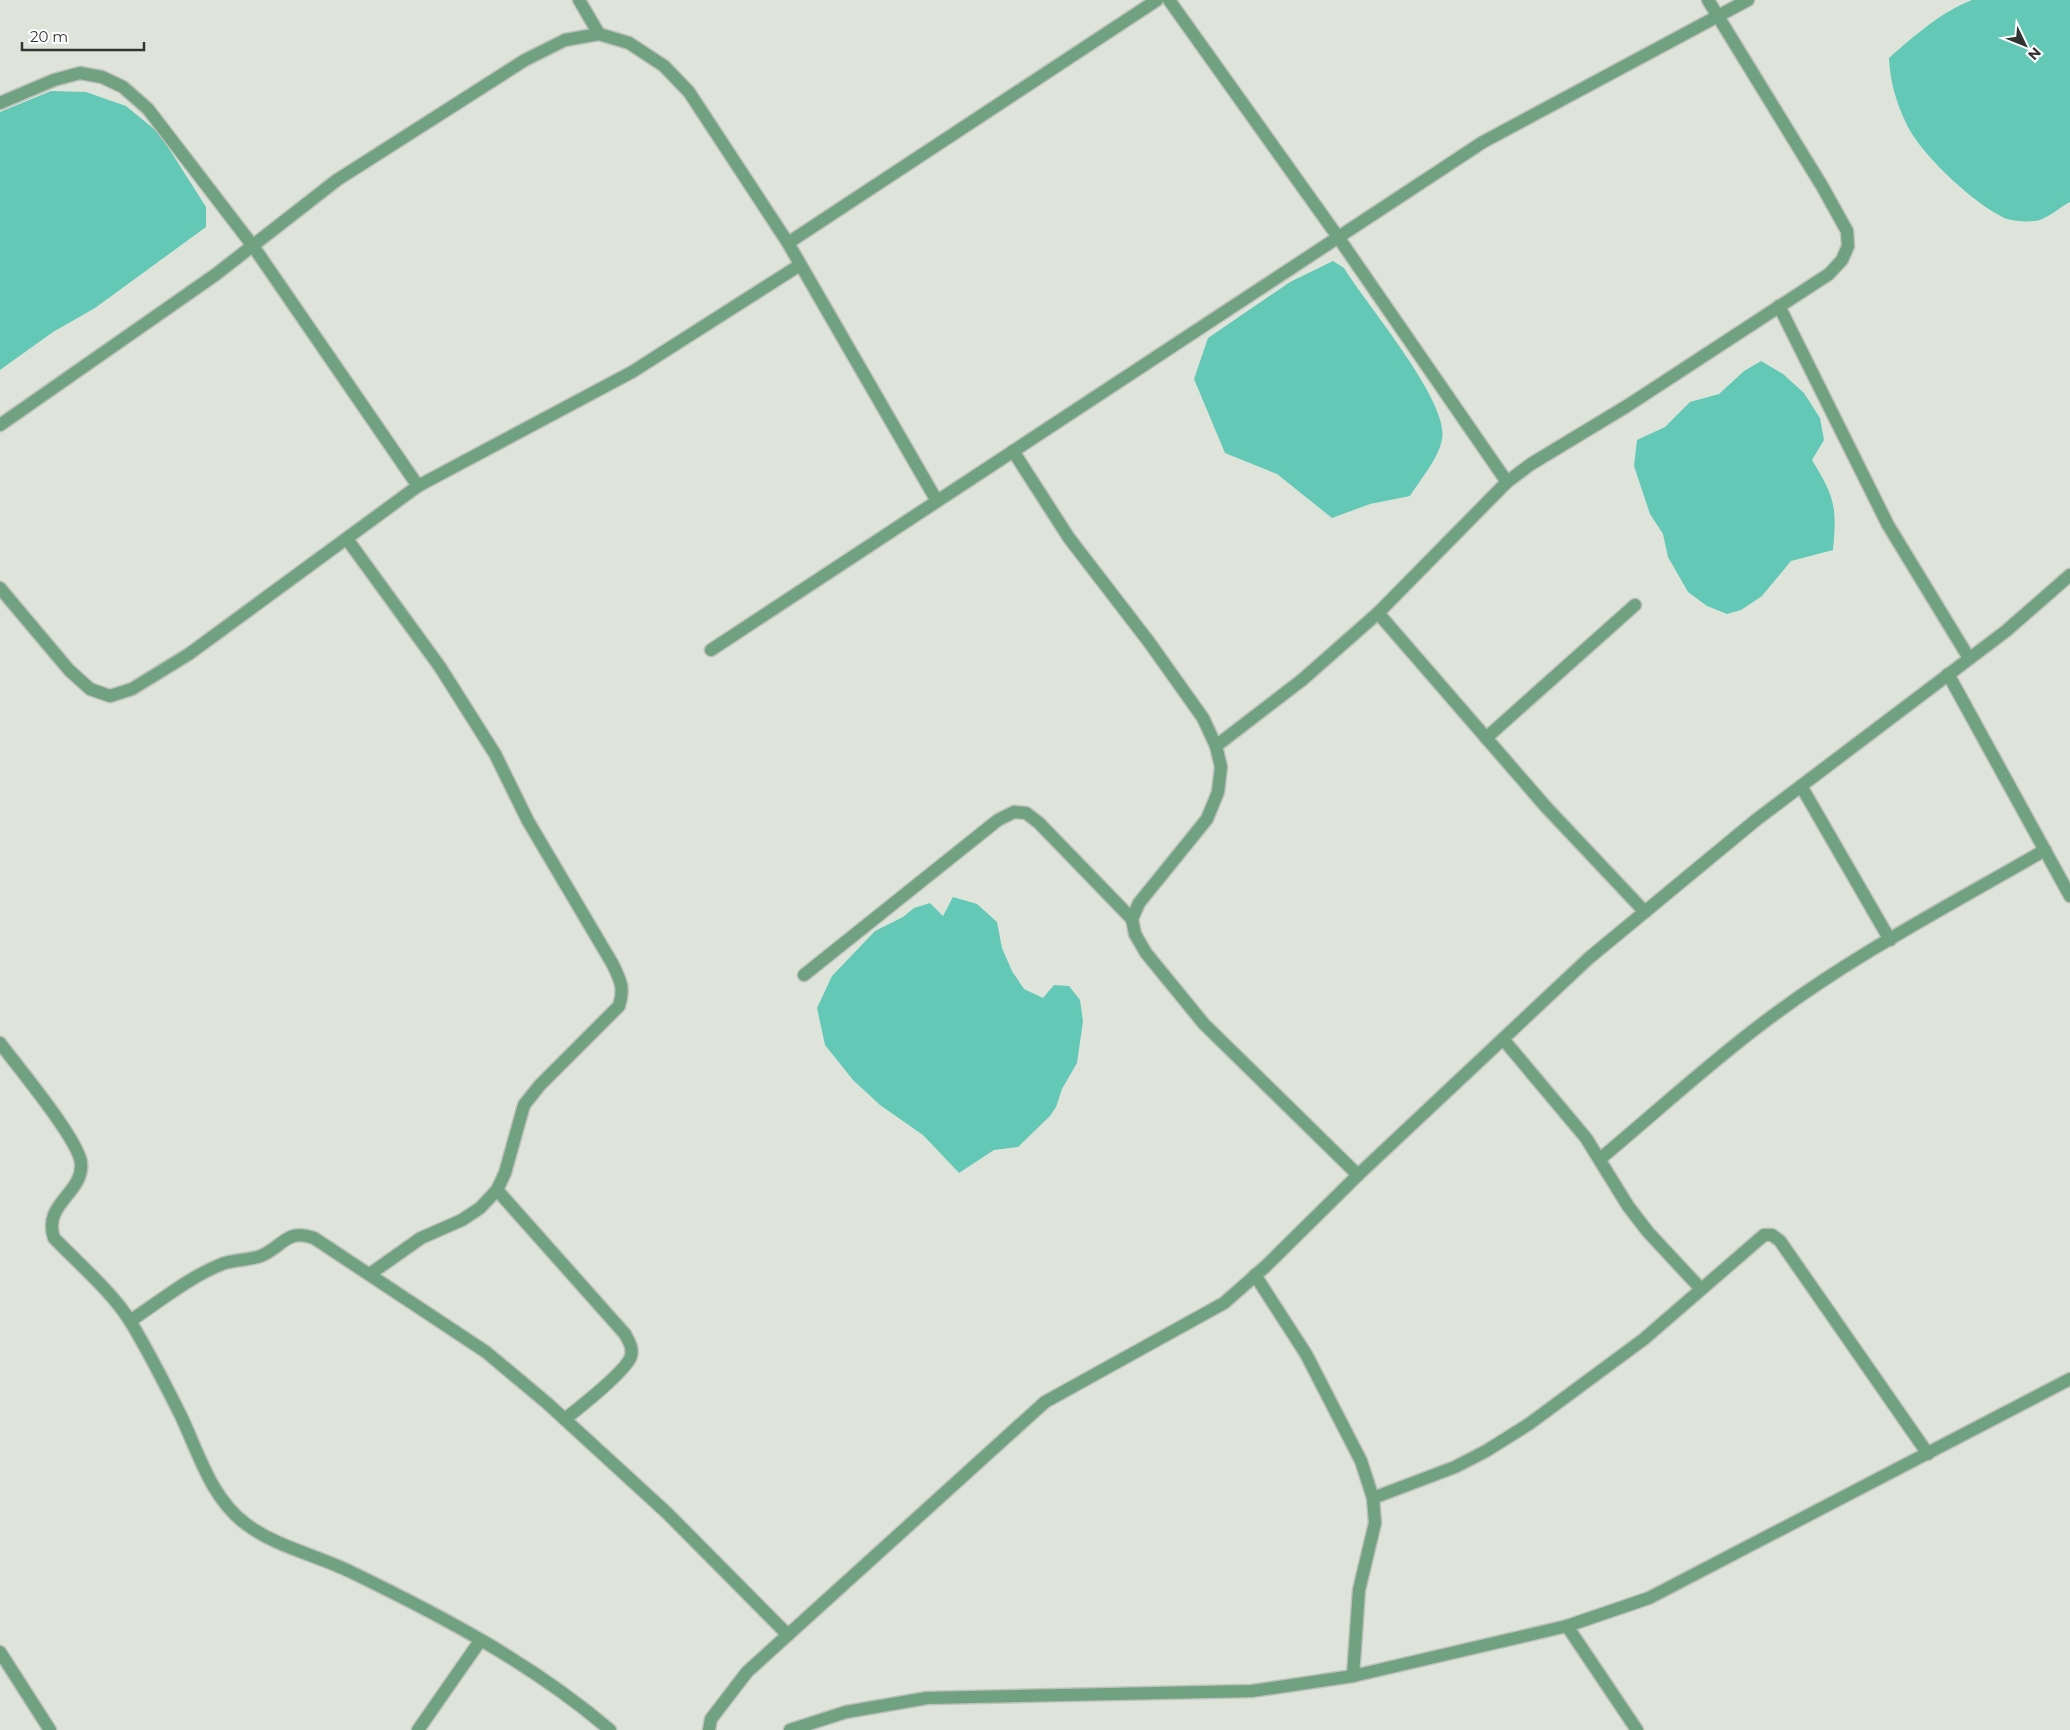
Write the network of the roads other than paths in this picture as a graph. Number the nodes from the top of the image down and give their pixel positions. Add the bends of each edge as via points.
1 (579, 0) edge
2 (1157, 0) edge
3 (1169, 0) edge
4 (1708, 0) edge
5 (1748, 0) edge
6 (1719, 16) junction
7 (599, 34) junction
8 (0, 103) edge
9 (1338, 238) junction
10 (788, 243) junction
11 (253, 246) junction
12 (800, 265) junction
13 (1779, 306) junction
14 (0, 425) edge
15 (1013, 450) junction
16 (1507, 482) junction
17 (418, 486) junction
18 (936, 501) junction
19 (347, 538) junction
20 (2070, 574) edge
21 (1, 592) edge
22 (1635, 605) dead end
23 (1378, 613) junction
24 (711, 650) dead end
25 (1970, 658) junction
26 (1948, 674) junction
27 (1486, 738) junction
28 (1216, 746) junction
29 (1801, 786) junction
30 (2045, 850) junction
31 (2070, 896) edge
32 (1645, 912) junction
33 (1132, 919) junction
34 (1890, 940) junction
35 (804, 974) dead end
36 (1503, 1039) junction
37 (0, 1043) edge
38 (1600, 1159) junction
39 (1358, 1175) junction
40 (497, 1190) junction
41 (370, 1274) junction
42 (1255, 1275) junction
43 (1701, 1289) junction
44 (130, 1321) junction
45 (2070, 1379) edge
46 (566, 1419) junction
47 (1928, 1454) junction
48 (1373, 1498) junction
49 (1567, 1626) junction
50 (788, 1635) junction
51 (480, 1641) junction
52 (0, 1652) edge
53 (1353, 1676) junction
54 (50, 1730) edge
55 (418, 1730) edge
56 (610, 1730) edge
57 (709, 1730) edge
58 (790, 1730) edge
59 (1637, 1730) edge

1 - 7 street
2 - 10 street
3 - 9 street
4 - 6 street
5 - 6 street
6 - 9 street via 1483,142
6 - 13 street via 1847,231 1848,246 1842,260 1828,274
7 - 10 street via 629,43 664,66 689,92
7 - 11 street via 565,40 525,60 337,180
8 - 11 street via 54,80 80,73 102,77 123,88 154,116
9 - 15 street
9 - 16 street
10 - 12 street
11 - 14 street
11 - 17 street
12 - 17 street via 632,372
12 - 18 street
13 - 16 street
13 - 25 street via 1888,525
15 - 18 street
15 - 28 street via 1069,538 1203,718
16 - 23 street
17 - 19 street
18 - 24 street
19 - 21 street via 190,654 132,689 110,696 90,689 70,670
19 - 40 street via 440,667 495,754 528,821 622,983 620,1006 524,1105
20 - 25 street
22 - 27 street
23 - 27 street
23 - 28 street via 1302,680
25 - 26 street
26 - 29 street
26 - 30 street
27 - 32 street via 1546,808
28 - 33 street via 1221,767 1218,792 1207,819 1139,903
29 - 32 street
29 - 34 street
30 - 31 street
30 - 34 street
32 - 36 street via 1589,958
33 - 35 street via 1039,822 1026,813 1014,812 980,832
33 - 39 street via 1135,934 1146,953 1204,1024
34 - 38 street via 1762,1023
36 - 38 street via 1562,1108
36 - 39 street
37 - 44 street via 73,1142 81,1163 78,1179 54,1213 50,1227 54,1238
38 - 43 street via 1648,1232
39 - 42 street
40 - 41 street via 480,1208 462,1220 421,1238
40 - 46 street via 625,1334 632,1347 630,1358 622,1369
41 - 44 street via 321,1242 300,1234 262,1255 205,1272
41 - 46 street via 486,1352
42 - 48 street via 1310,1362 1362,1461
42 - 50 street via 1224,1303 1045,1402
43 - 47 street via 1764,1235 1772,1235 1780,1241
43 - 48 street via 1644,1339 1530,1424 1455,1466
44 - 51 street via 165,1383 214,1489 227,1508 246,1525 271,1539 342,1567 409,1600
45 - 47 street
46 - 50 street via 667,1512
47 - 49 street via 1649,1598
48 - 53 street via 1375,1522 1359,1590
49 - 53 street
49 - 59 street
50 - 57 street via 742,1678 711,1719
51 - 55 street
51 - 56 street via 565,1692
52 - 54 street
53 - 58 street via 1243,1692 927,1698 846,1712

